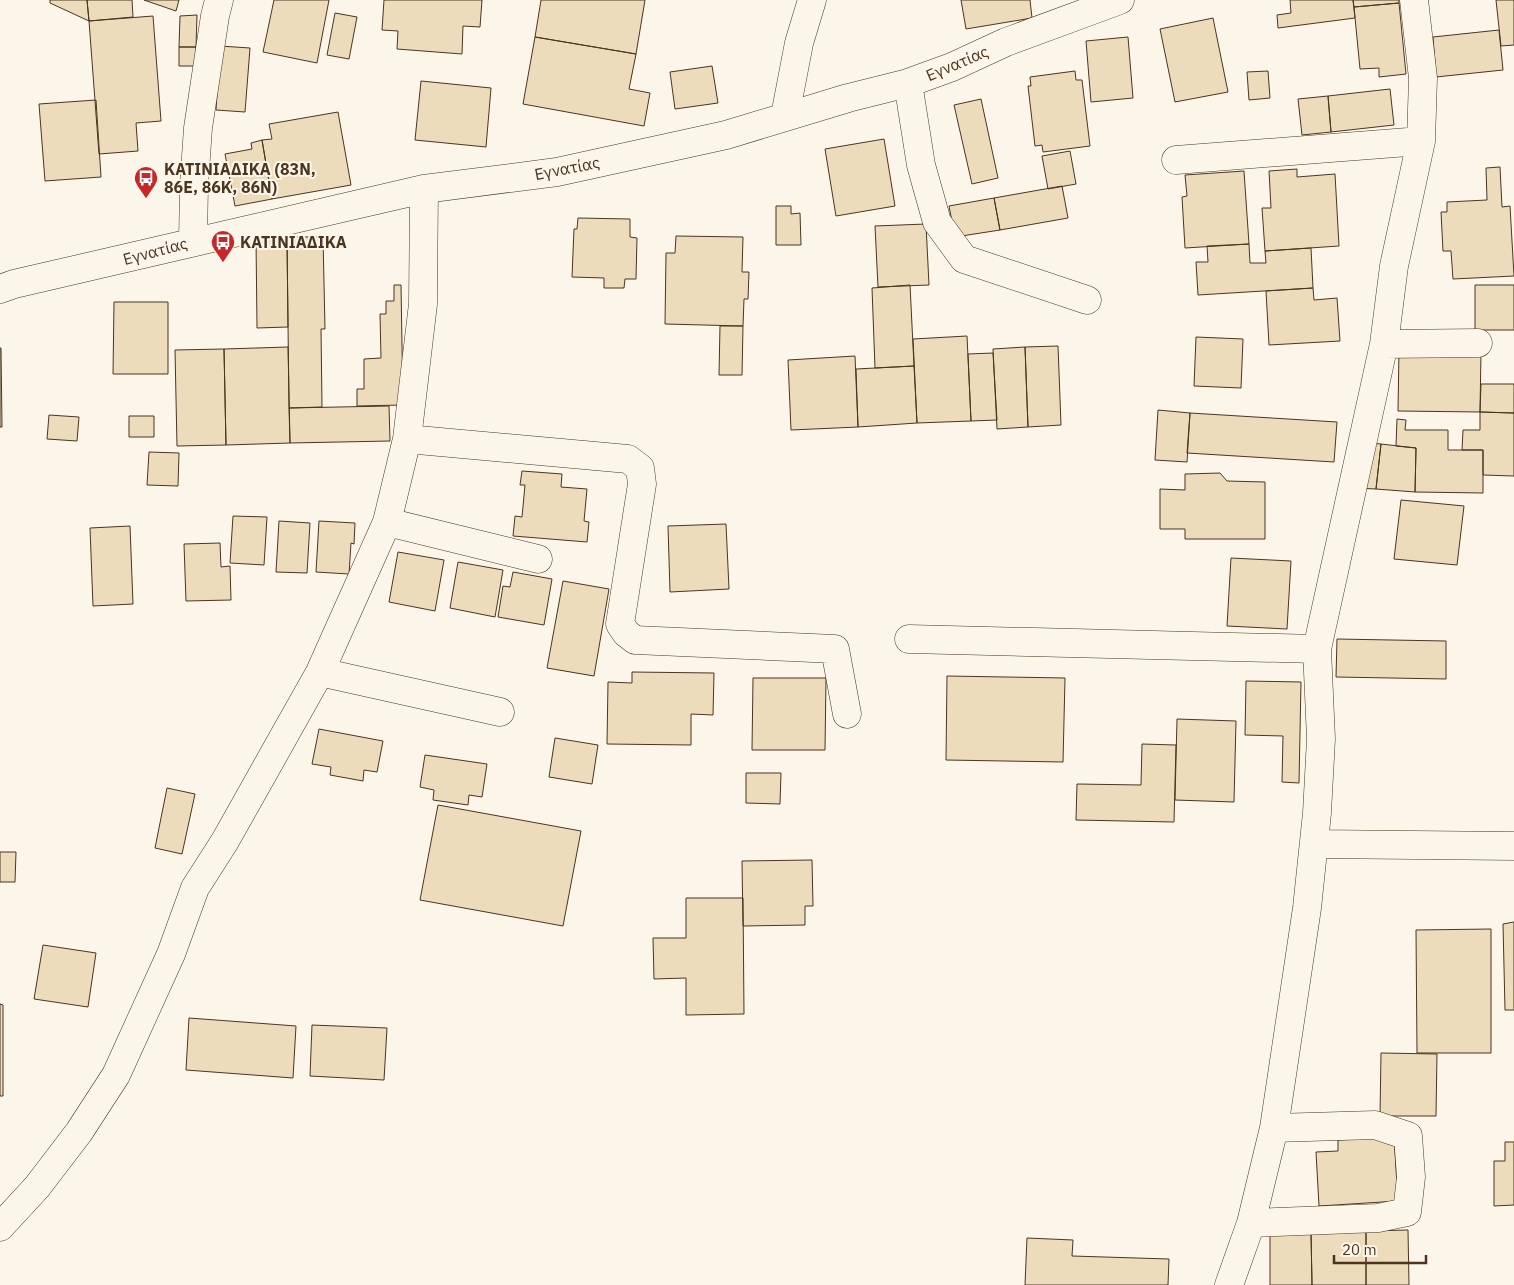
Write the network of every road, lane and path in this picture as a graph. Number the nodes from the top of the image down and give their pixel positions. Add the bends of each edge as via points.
1 (219, 0) edge
2 (812, 0) edge
3 (1120, 0) edge
4 (1414, 0) edge
5 (1087, 6) edge
6 (908, 83) junction
7 (785, 116) junction
8 (1421, 141) junction
9 (1176, 160) dead end
10 (424, 189) junction
11 (193, 241) junction
12 (0, 289) edge
13 (1087, 300) dead end
14 (1478, 343) dead end
15 (1384, 344) junction
16 (406, 439) junction
17 (387, 522) junction
18 (538, 559) dead end
19 (909, 639) dead end
20 (1317, 649) junction
21 (320, 672) junction
22 (500, 712) dead end
23 (847, 714) dead end
24 (1314, 844) junction
25 (1514, 846) edge
26 (1274, 1128) junction
27 (1250, 1222) junction
28 (0, 1227) edge
29 (1228, 1285) edge

1 - 11 street via 198,128
2 - 7 street via 799,43
3 - 5 street, Εγνατίας
4 - 8 street via 1423,78
5 - 6 street, Εγνατίας
6 - 7 street, Εγνατίας
6 - 13 street via 920,165 938,222 964,258
7 - 10 street, Εγνατίας via 726,135 557,172
8 - 9 street
8 - 15 street via 1394,266
10 - 11 street, Εγνατίας
10 - 16 street via 423,304
11 - 12 street, Εγνατίας
14 - 15 street
15 - 20 street
16 - 17 street
16 - 23 street via 628,459 640,468 642,484 620,624 626,633 635,640 834,649
17 - 18 street
17 - 21 street
19 - 20 street
20 - 24 street via 1321,739
21 - 22 street
21 - 28 street via 195,888 171,954 116,1075 79,1132 37,1187
24 - 25 street
24 - 26 street
26 - 27 street
26 - 27 street via 1375,1124 1408,1136 1411,1177 1407,1212 1378,1218
27 - 29 street

